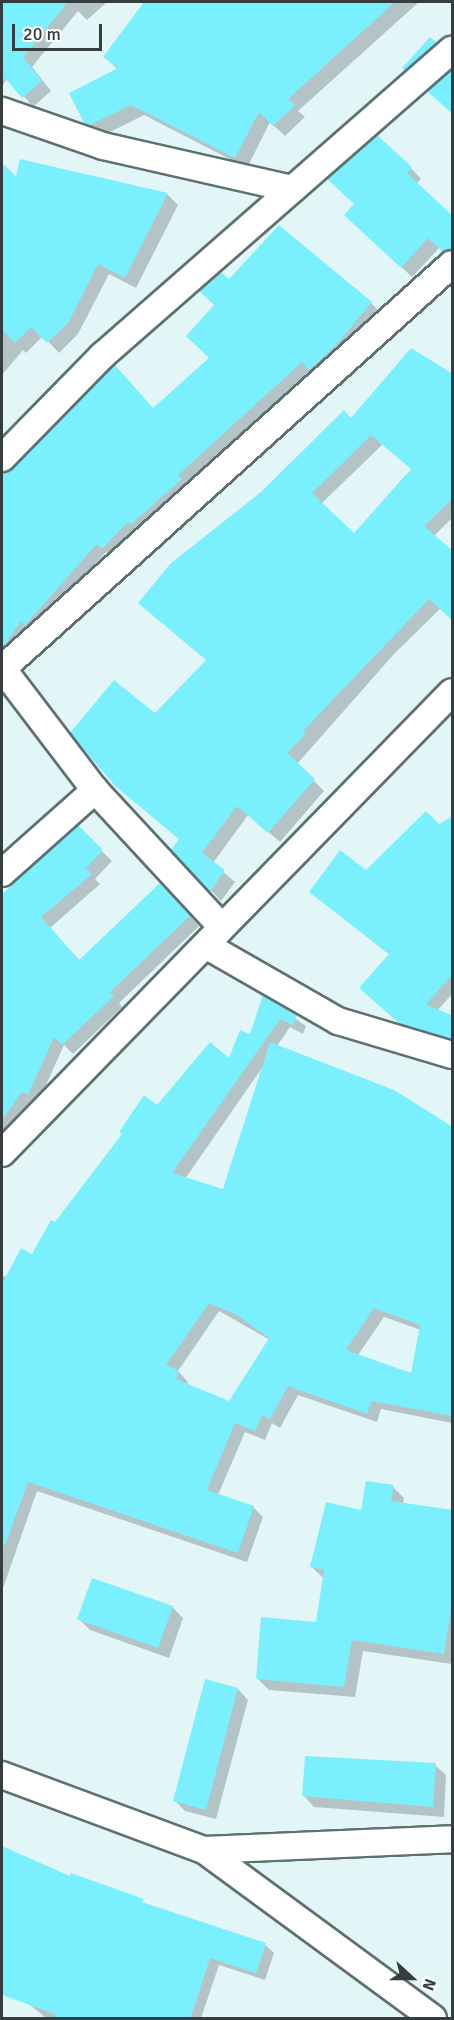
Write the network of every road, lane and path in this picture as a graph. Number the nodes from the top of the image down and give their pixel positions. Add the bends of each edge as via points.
1 (453, 50) edge
2 (2, 111) edge
3 (292, 189) junction
4 (453, 264) edge
5 (2, 459) edge
6 (2, 669) edge
7 (453, 692) edge
8 (95, 790) junction
9 (2, 873) edge
10 (214, 936) junction
11 (453, 1055) edge
12 (2, 1153) edge
13 (2, 1775) edge
14 (453, 1839) edge
15 (204, 1850) junction
16 (432, 2019) edge

1 - 3 street
2 - 3 street via 103,146
3 - 5 street via 102,356
4 - 6 street
6 - 8 street
7 - 10 street
8 - 9 street
8 - 10 street
10 - 11 street via 338,1021
10 - 12 street
13 - 15 street
14 - 15 street
15 - 16 street

